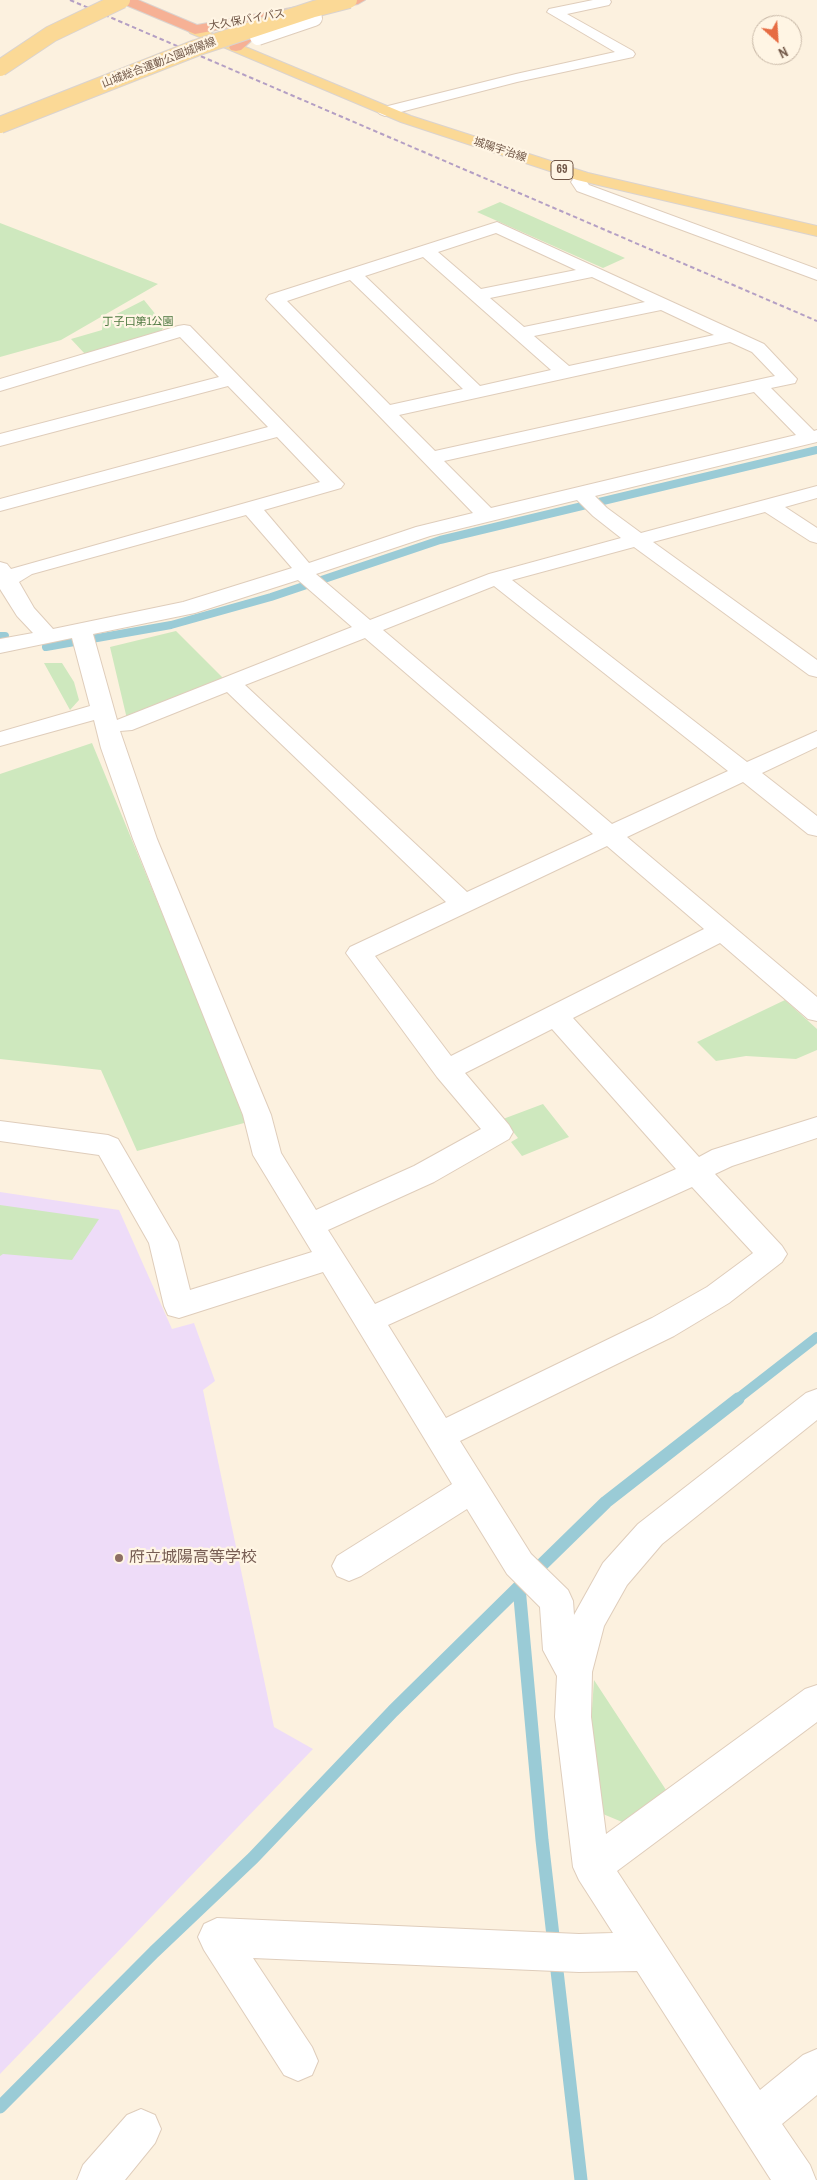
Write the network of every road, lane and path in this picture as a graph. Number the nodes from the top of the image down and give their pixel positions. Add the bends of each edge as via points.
1 (124, 0) edge
2 (349, 0) edge
3 (360, 0) edge
4 (602, 0) edge
5 (195, 30) junction
6 (258, 37) dead end
7 (237, 43) junction
8 (0, 68) edge
9 (385, 110) junction
10 (0, 125) edge
11 (583, 177) junction
12 (817, 231) edge
13 (426, 250) junction
14 (593, 272) junction
15 (353, 274) junction
16 (817, 275) edge
17 (478, 295) junction
18 (663, 304) junction
19 (521, 333) junction
20 (734, 336) junction
21 (565, 373) junction
22 (232, 379) junction
23 (0, 384) edge
24 (758, 386) junction
25 (476, 392) junction
26 (385, 412) junction
27 (281, 430) junction
28 (814, 437) edge
29 (0, 440) edge
30 (430, 458) junction
31 (817, 492) edge
32 (590, 502) junction
33 (0, 505) edge
34 (768, 505) junction
35 (250, 508) junction
36 (487, 516) junction
37 (817, 537) edge
38 (637, 540) junction
39 (3, 577) edge
40 (309, 577) junction
41 (496, 578) junction
42 (367, 629) junction
43 (48, 635) junction
44 (83, 638) junction
45 (0, 646) edge
46 (817, 670) edge
47 (231, 684) junction
48 (102, 710) junction
49 (124, 725) dead end
50 (817, 738) edge
51 (0, 739) edge
52 (746, 772) junction
53 (817, 828) edge
54 (610, 836) junction
55 (464, 904) junction
56 (722, 931) junction
57 (817, 1012) edge
58 (556, 1015) junction
59 (448, 1070) junction
60 (817, 1127) edge
61 (0, 1131) edge
62 (696, 1171) junction
63 (311, 1225) junction
64 (331, 1258) junction
65 (369, 1320) junction
66 (817, 1402) edge
67 (440, 1436) junction
68 (473, 1488) junction
69 (349, 1566) dead end
70 (576, 1672) junction
71 (817, 1701) edge
72 (592, 1867) junction
73 (647, 1952) junction
74 (298, 2061) dead end
75 (817, 2069) edge
76 (756, 2120) junction
77 (141, 2129) dead end
78 (98, 2180) edge
79 (795, 2180) edge

1 - 5 highway
1 - 8 main road, bridge via 51,34
2 - 10 main road, 山城総合運動公園城陽線, bridge via 196,48
3 - 5 highway, 大久保バイパス
3 - 7 highway via 265,28
4 - 9 street via 604,2 554,12 628,54
5 - 7 main road, 城陽宇治線 / 69
6 - 7 street, bridge via 314,18 309,16
7 - 9 main road, 城陽宇治線 / 69
9 - 11 main road, 城陽宇治線 / 69 via 406,120
11 - 12 main road, 城陽宇治線 / 69
11 - 16 street via 578,182 583,188
13 - 14 street via 497,227
13 - 15 street
13 - 17 street
14 - 17 street
14 - 18 street
15 - 25 street
15 - 26 street via 275,299
17 - 19 street
18 - 19 street
18 - 20 street
19 - 21 street
20 - 21 street
20 - 24 street via 758,348 788,379
21 - 25 street
22 - 23 street via 184,330
22 - 27 street
22 - 29 street
24 - 28 street
24 - 30 street
25 - 26 street
26 - 30 street
27 - 33 street
27 - 35 street via 334,484
28 - 32 street
30 - 36 street
31 - 34 street
32 - 36 street
32 - 38 street
34 - 37 street
34 - 38 street
35 - 39 street
35 - 40 street
36 - 40 street via 423,531
38 - 41 street
38 - 46 street
39 - 43 street via 26,611
40 - 42 street
40 - 44 street
41 - 42 street
41 - 52 street
42 - 47 street
42 - 54 street
43 - 44 street
43 - 45 street
44 - 48 street
47 - 49 street
47 - 55 street
48 - 51 street
48 - 63 street via 145,839 257,1115 267,1155
50 - 52 street
52 - 53 street
52 - 54 street
54 - 55 street
54 - 56 street
55 - 59 street via 359,953
56 - 57 street
56 - 58 street
58 - 59 street
58 - 62 street
59 - 63 street via 499,1132 424,1174
60 - 62 street via 722,1158
61 - 64 street via 108,1146 163,1242 179,1306
62 - 65 street
62 - 67 street via 772,1254 718,1295 663,1327
63 - 64 street
64 - 65 street
65 - 67 street
66 - 70 street via 644,1541 615,1574 588,1622
67 - 68 street
68 - 69 street
68 - 70 street via 519,1564 556,1601 560,1650
70 - 72 street via 573,1718
71 - 72 street
72 - 73 street
73 - 74 street via 579,1953 217,1937
73 - 76 street
75 - 76 street
76 - 79 street
77 - 78 street

